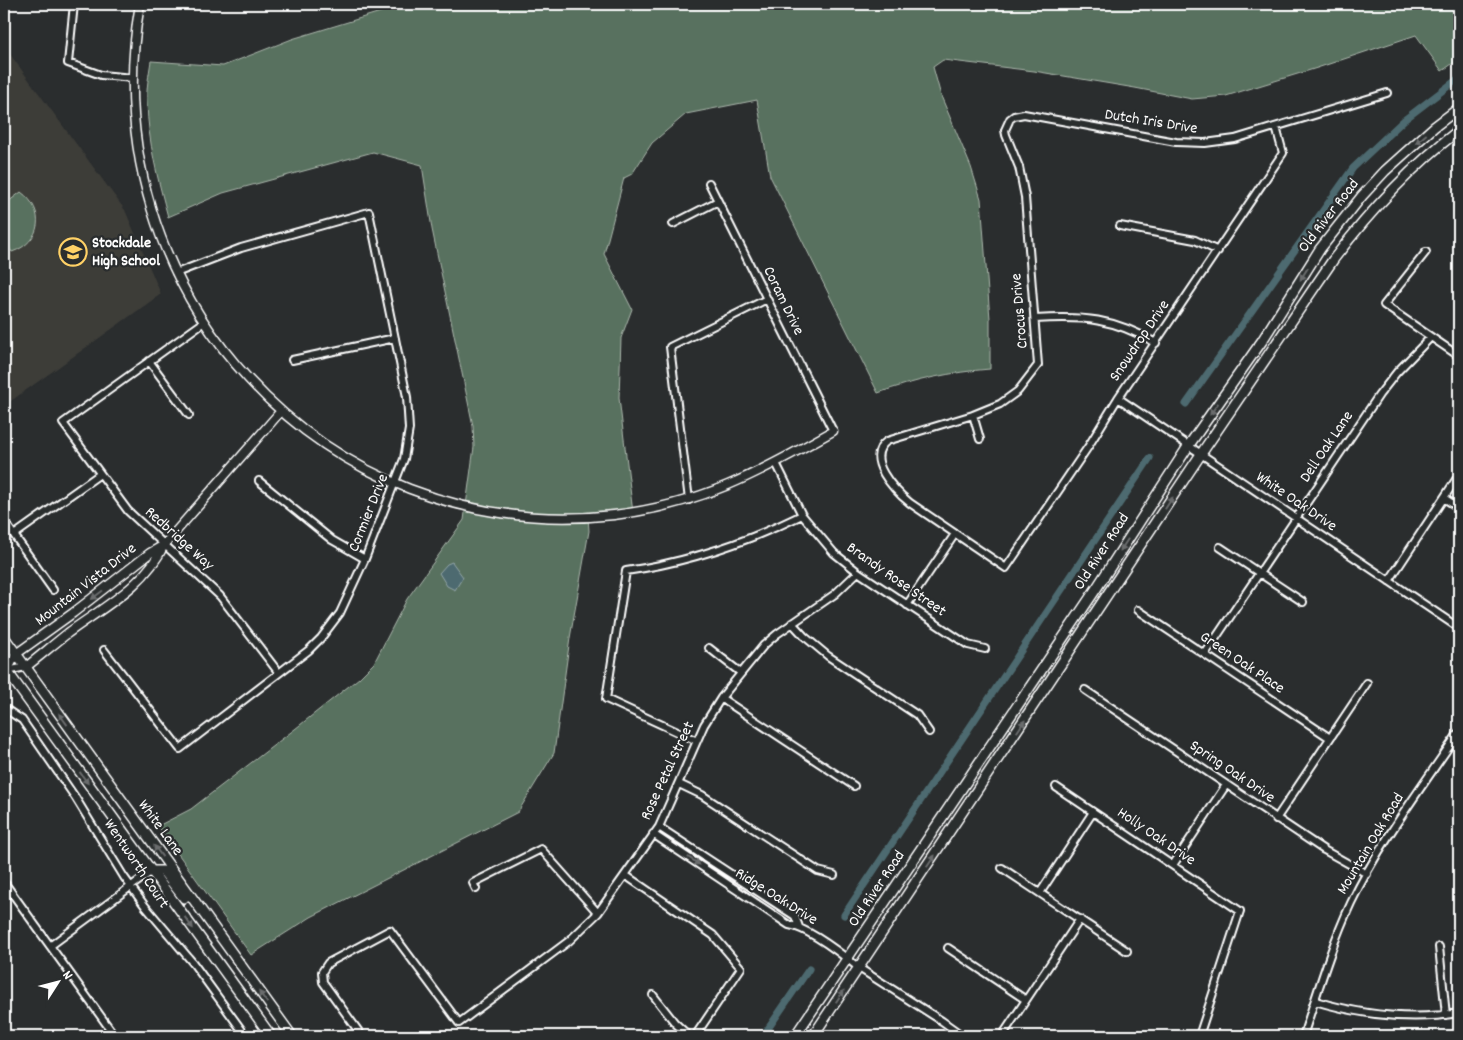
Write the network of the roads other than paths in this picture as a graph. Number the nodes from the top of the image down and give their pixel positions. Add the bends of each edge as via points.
1 (74, 4) edge
2 (140, 4) edge
3 (133, 78) junction
4 (1387, 93) dead end
5 (1459, 108) edge
6 (1024, 114) joint
7 (1276, 127) junction
8 (1459, 130) edge
9 (709, 183) dead end
10 (718, 201) junction
11 (673, 224) dead end
12 (1120, 226) dead end
13 (1218, 251) junction
14 (1426, 252) dead end
15 (176, 273) junction
16 (767, 299) junction
17 (1035, 319) junction
18 (204, 322) junction
19 (1431, 337) junction
20 (395, 338) junction
21 (1156, 343) junction
22 (1459, 356) edge
23 (292, 360) dead end
24 (150, 361) junction
25 (1118, 398) junction
26 (281, 411) junction
27 (189, 415) dead end
28 (973, 415) junction
29 (832, 431) joint
30 (980, 439) dead end
31 (1189, 445) junction
32 (1201, 454) junction
33 (776, 463) junction
34 (100, 474) junction
35 (1459, 475) edge
36 (259, 481) dead end
37 (396, 483) junction
38 (1444, 498) junction
39 (689, 500) junction
40 (1459, 508) edge
41 (802, 515) junction
42 (1296, 518) junction
43 (4, 521) edge
44 (955, 534) junction
45 (14, 536) junction
46 (164, 545) junction
47 (1220, 547) dead end
48 (365, 559) junction
49 (858, 572) junction
50 (1259, 573) junction
51 (1389, 581) junction
52 (54, 590) dead end
53 (1303, 602) dead end
54 (907, 605) junction
55 (1138, 610) dead end
56 (792, 623) junction
57 (1459, 628) edge
58 (4, 637) edge
59 (709, 648) dead end
60 (985, 649) dead end
61 (104, 650) dead end
62 (16, 654) junction
63 (1205, 654) junction
64 (26, 667) junction
65 (5, 671) edge
66 (279, 672) junction
67 (741, 673) junction
68 (1367, 683) dead end
69 (1085, 690) dead end
70 (721, 698) junction
71 (4, 708) edge
72 (930, 732) dead end
73 (1459, 732) edge
74 (1330, 738) junction
75 (697, 741) junction
76 (679, 784) junction
77 (1226, 785) junction
78 (854, 786) dead end
79 (1056, 787) dead end
80 (1093, 812) junction
81 (1276, 819) junction
82 (659, 827) junction
83 (654, 834) junction
84 (1172, 865) junction
85 (1002, 868) dead end
86 (152, 871) junction
87 (1366, 874) junction
88 (625, 875) junction
89 (834, 875) dead end
90 (4, 882) edge
91 (131, 887) junction
92 (476, 889) dead end
93 (1040, 893) junction
94 (202, 913) junction
95 (598, 914) junction
96 (1080, 920) junction
97 (799, 926) junction
98 (50, 946) junction
99 (1439, 947) dead end
100 (948, 948) dead end
101 (1127, 951) dead end
102 (848, 959) junction
103 (859, 968) junction
104 (653, 995) dead end
105 (1026, 1000) junction
106 (1315, 1001) junction
107 (1459, 1013) edge
108 (1446, 1015) junction
109 (115, 1036) edge
110 (246, 1036) edge
111 (272, 1036) edge
112 (292, 1036) edge
113 (362, 1036) edge
114 (689, 1036) edge
115 (695, 1036) edge
116 (795, 1036) edge
117 (813, 1036) edge
118 (964, 1036) edge
119 (1002, 1036) edge
120 (1198, 1036) edge
121 (1303, 1036) edge

1 - 3 street via 68,63 101,75
2 - 3 street
3 - 15 street via 135,131 146,191
4 - 7 street, Dutch Iris Drive
5 -> 31 main road, Old River Road via 1409,149 1362,196 1320,249 1262,341
6 - 7 street, Dutch Iris Drive via 1190,143 1227,141
6 - 17 street, Crocus Drive via 1010,119 1005,130 1025,197
7 - 13 street, Snowdrop Drive via 1284,153
8 - 32 main road, Old River Road via 1396,185 1353,234
9 - 10 street, Coram Drive
10 - 11 street
10 - 16 street, Coram Drive
12 - 13 street via 1195,240
13 - 21 street, Snowdrop Drive
14 - 19 street via 1384,305
15 - 18 street
15 - 20 street, Cormier Drive via 241,248 369,212
16 - 29 street, Coram Drive
16 - 39 street via 670,347
17 - 21 street via 1098,320 1127,328
17 - 28 street, Crocus Drive via 1038,365 1010,398
18 - 24 street
18 - 26 street via 238,368
19 - 22 street
19 - 42 street, Dell Oak Lane via 1379,394
20 - 23 street
20 - 37 street, Cormier Drive via 409,413 407,443
21 - 25 street, Snowdrop Drive
24 - 27 street
24 - 34 street, Redbridge Way via 63,423
25 - 31 street, White Oak Drive
25 - 44 street, Snowdrop Drive via 1006,568
26 - 37 street via 342,456
26 - 46 street, Mountain Vista Drive
28 - 30 street
28 - 44 street, Crocus Drive via 886,441 878,449 878,461 894,487 910,503
29 - 33 street
31 - 32 street, White Oak Drive
31 -> 102 main road, Old River Road
32 - 42 street, White Oak Drive
103 -> 32 main road, Old River Road
33 - 39 street via 739,482
33 - 41 street, Brandy Rose Street
34 - 45 street
34 - 46 street, Redbridge Way via 128,511
35 - 38 street
36 - 48 street via 332,540
37 - 39 street via 466,506 548,517 611,515
37 - 48 street, Cormier Drive
38 - 40 street
38 - 51 street
41 - 49 street, Brandy Rose Street via 834,554
41 - 75 street via 718,551 626,571 606,699
42 - 50 street, Dell Oak Lane
42 - 51 street, White Oak Drive
43 - 45 street
44 - 54 street
45 - 52 street
46 -> 62 street, Mountain Vista Drive via 150,552 73,614
46 - 64 street, Mountain Vista Drive via 157,560 112,604
46 - 66 street, Redbridge Way via 220,596
47 - 50 street
48 - 66 street, Cormier Drive via 331,626 309,650
49 - 54 street, Brandy Rose Street
49 - 56 street, Rose Petal Street via 835,594
50 - 53 street
50 - 63 street, Dell Oak Lane
51 - 57 street, White Oak Drive
54 - 60 street, Brandy Rose Street via 968,645
55 - 63 street, Green Oak Place
56 - 67 street, Rose Petal Street via 764,645
56 - 72 street via 822,651 917,715
58 - 62 main road, White Lane
59 - 67 street
61 - 66 street, Cormier Drive via 180,749
62 - 64 main road, White Lane
62 - 65 street, Mountain Vista Drive
63 - 74 street, Green Oak Place
64 - 65 street, Mountain Vista Drive
94 -> 64 main road, White Lane
65 -> 86 main road, White Lane
67 - 70 street, Rose Petal Street
68 - 74 street
69 - 77 street, Spring Oak Drive
70 - 75 street, Rose Petal Street
70 - 78 street
71 - 91 street, Wentworth Court via 22,720
73 - 87 street, Mountain Oak Road
74 - 81 street
75 - 76 street, Rose Petal Street
76 - 82 street, Rose Petal Street
76 - 89 street via 702,795 818,871
77 - 81 street, Spring Oak Drive
77 - 84 street
79 - 80 street, Holly Oak Drive
80 - 84 street, Holly Oak Drive
80 - 93 street
81 - 87 street, Spring Oak Drive
82 - 83 street, Rose Petal Street
82 - 97 street, Ridge Oak Drive via 795,916
83 - 88 street, Rose Petal Street
83 -> 97 street, Ridge Oak Drive via 789,925
84 - 120 street, Holly Oak Drive via 1240,911
85 - 93 street
86 - 91 street
86 - 94 main road via 163,871 192,908
86 -> 111 main road, White Lane
87 - 106 street, Mountain Oak Road via 1340,930
88 - 95 street, Rose Petal Street
88 - 115 street via 713,935 740,968
90 - 98 street
91 - 98 street
91 - 110 street, Wentworth Court via 193,963
92 - 95 street via 473,883 541,849
93 - 96 street
112 -> 94 main road, White Lane
95 - 113 street, Rose Petal Street via 576,936 459,1023 390,930 328,963 322,972 325,986
96 - 101 street
96 - 105 street
97 - 102 street, Ridge Oak Drive
98 - 109 street
99 - 108 street
100 - 105 street
102 - 103 street, Ridge Oak Drive
102 - 116 main road, Old River Road
117 -> 103 main road, Old River Road
103 - 118 street, Ridge Oak Drive
104 - 114 street via 674,1023
105 - 119 street
106 - 108 street via 1383,1016
106 - 121 street, Mountain Oak Road
107 - 108 street

